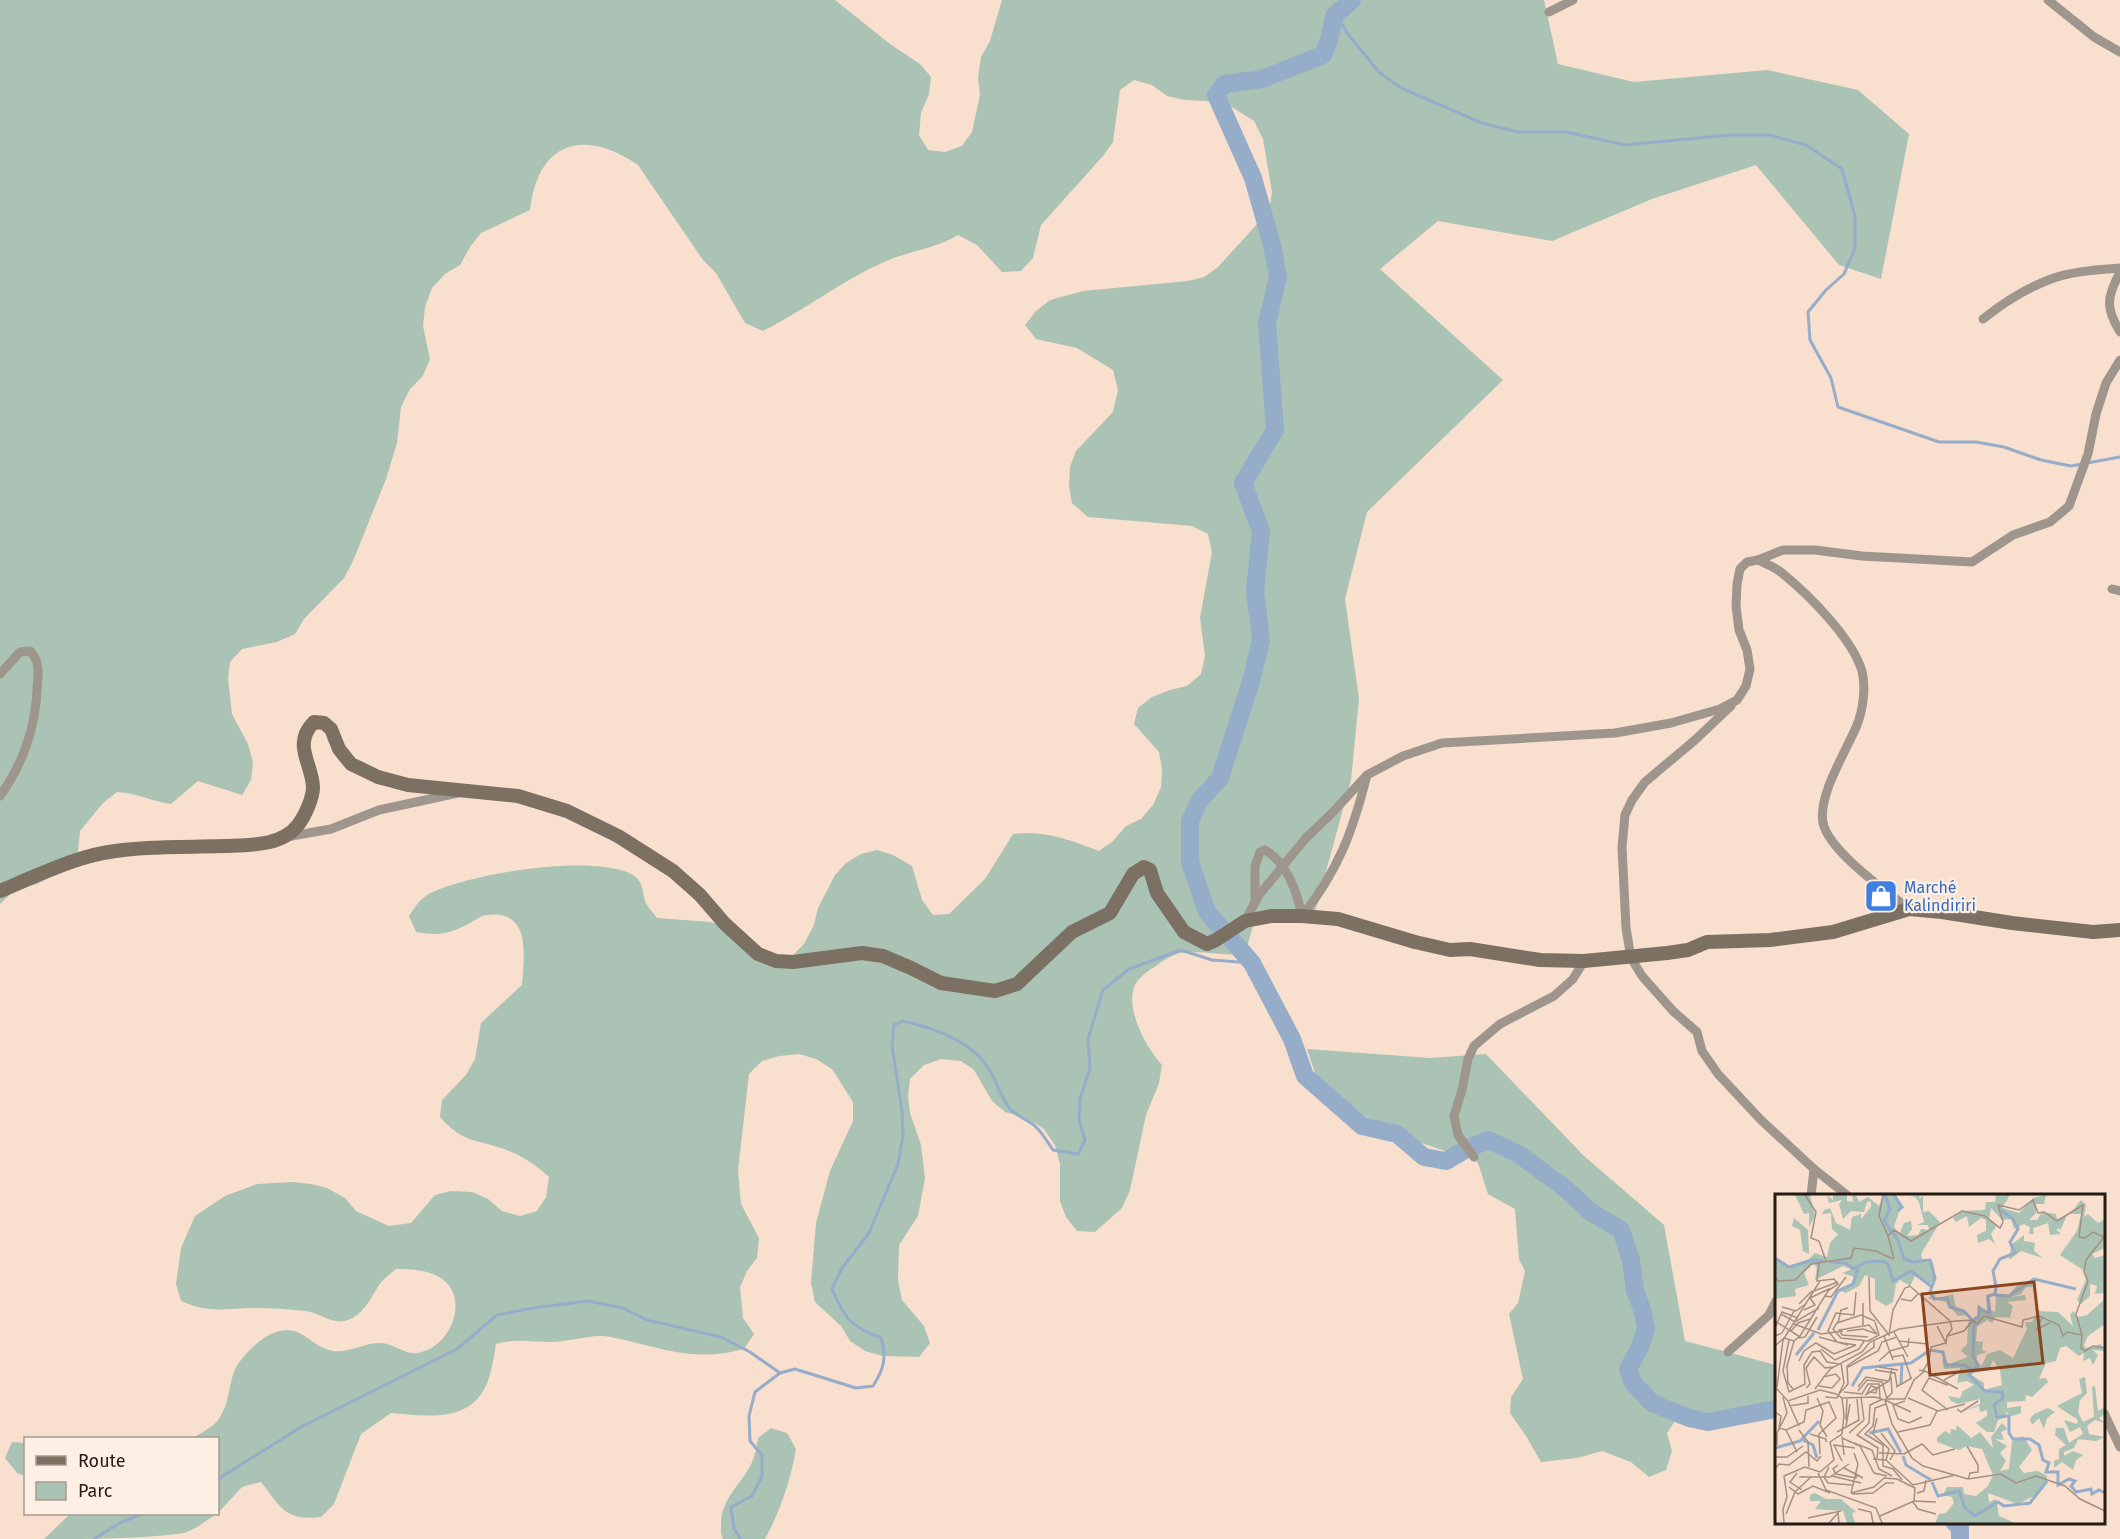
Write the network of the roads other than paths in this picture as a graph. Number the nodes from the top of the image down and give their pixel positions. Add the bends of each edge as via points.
1 (1573, 0) edge
2 (2048, 0) edge
3 (1549, 12) dead end
4 (2120, 52) edge
5 (2120, 270) edge
6 (1983, 318) dead end
7 (2120, 332) edge
8 (2120, 360) edge
9 (1758, 560) junction
10 (0, 674) edge
11 (1737, 700) junction
12 (1367, 775) junction
13 (466, 790) junction
14 (0, 796) edge
15 (284, 837) junction
16 (1283, 867) junction
17 (0, 891) edge
18 (1255, 902) junction
19 (1909, 909) junction
20 (1302, 916) junction
21 (1245, 921) junction
22 (2120, 930) edge
23 (1631, 958) junction
24 (1584, 961) junction
25 (1473, 1156) dead end
26 (1814, 1169) junction
27 (1811, 1194) edge
28 (1845, 1194) edge
29 (1775, 1303) edge
30 (1728, 1352) dead end
31 (2105, 1417) edge
32 (2120, 1447) edge

1 - 3 street
2 - 4 street via 2094,37
5 - 6 street via 2051,279
5 - 7 street via 2108,306
8 - 9 street via 2106,383 2082,474 2069,506 2050,522 2013,535 1972,562 1815,550 1783,550
9 - 11 street via 1747,562 1740,569 1737,584 1739,630 1750,669
9 - 19 street via 1780,571 1832,622 1854,653 1862,672 1863,696 1858,723 1830,785 1823,824 1832,843
10 - 14 street via 20,652 30,651 36,657 36,714 27,748
11 - 12 street via 1720,710 1615,733 1442,743 1403,756
11 - 23 street via 1645,782 1625,815 1622,847
12 - 16 street
12 - 20 street via 1349,838 1331,875
13 - 15 street via 379,810 331,829
13 - 15 street via 408,785 378,777 351,764 331,729 314,722 307,729 304,745 313,787 308,807 298,825
13 - 21 street via 518,796 567,811 618,836 673,871 758,954 776,961 862,953 883,956 941,983 995,991 1017,984 1072,932 1110,913 1133,874 1144,867 1150,870 1157,893 1184,932 1207,944
15 - 17 street via 256,845 102,853
16 - 18 street
16 - 18 street via 1276,857 1265,850 1260,852 1255,866
16 - 20 street
18 - 21 street
19 - 22 street via 2093,932
19 - 23 street via 1833,932 1707,942 1688,950
20 - 21 street
20 - 24 street via 1338,919 1450,950
23 - 24 street
23 - 26 street via 1673,1011 1697,1032 1702,1051 1718,1074
24 - 25 street via 1554,996 1500,1024 1474,1046 1454,1116 1458,1135
26 - 27 street
26 - 28 street
29 - 30 street via 1769,1314
31 - 32 street

